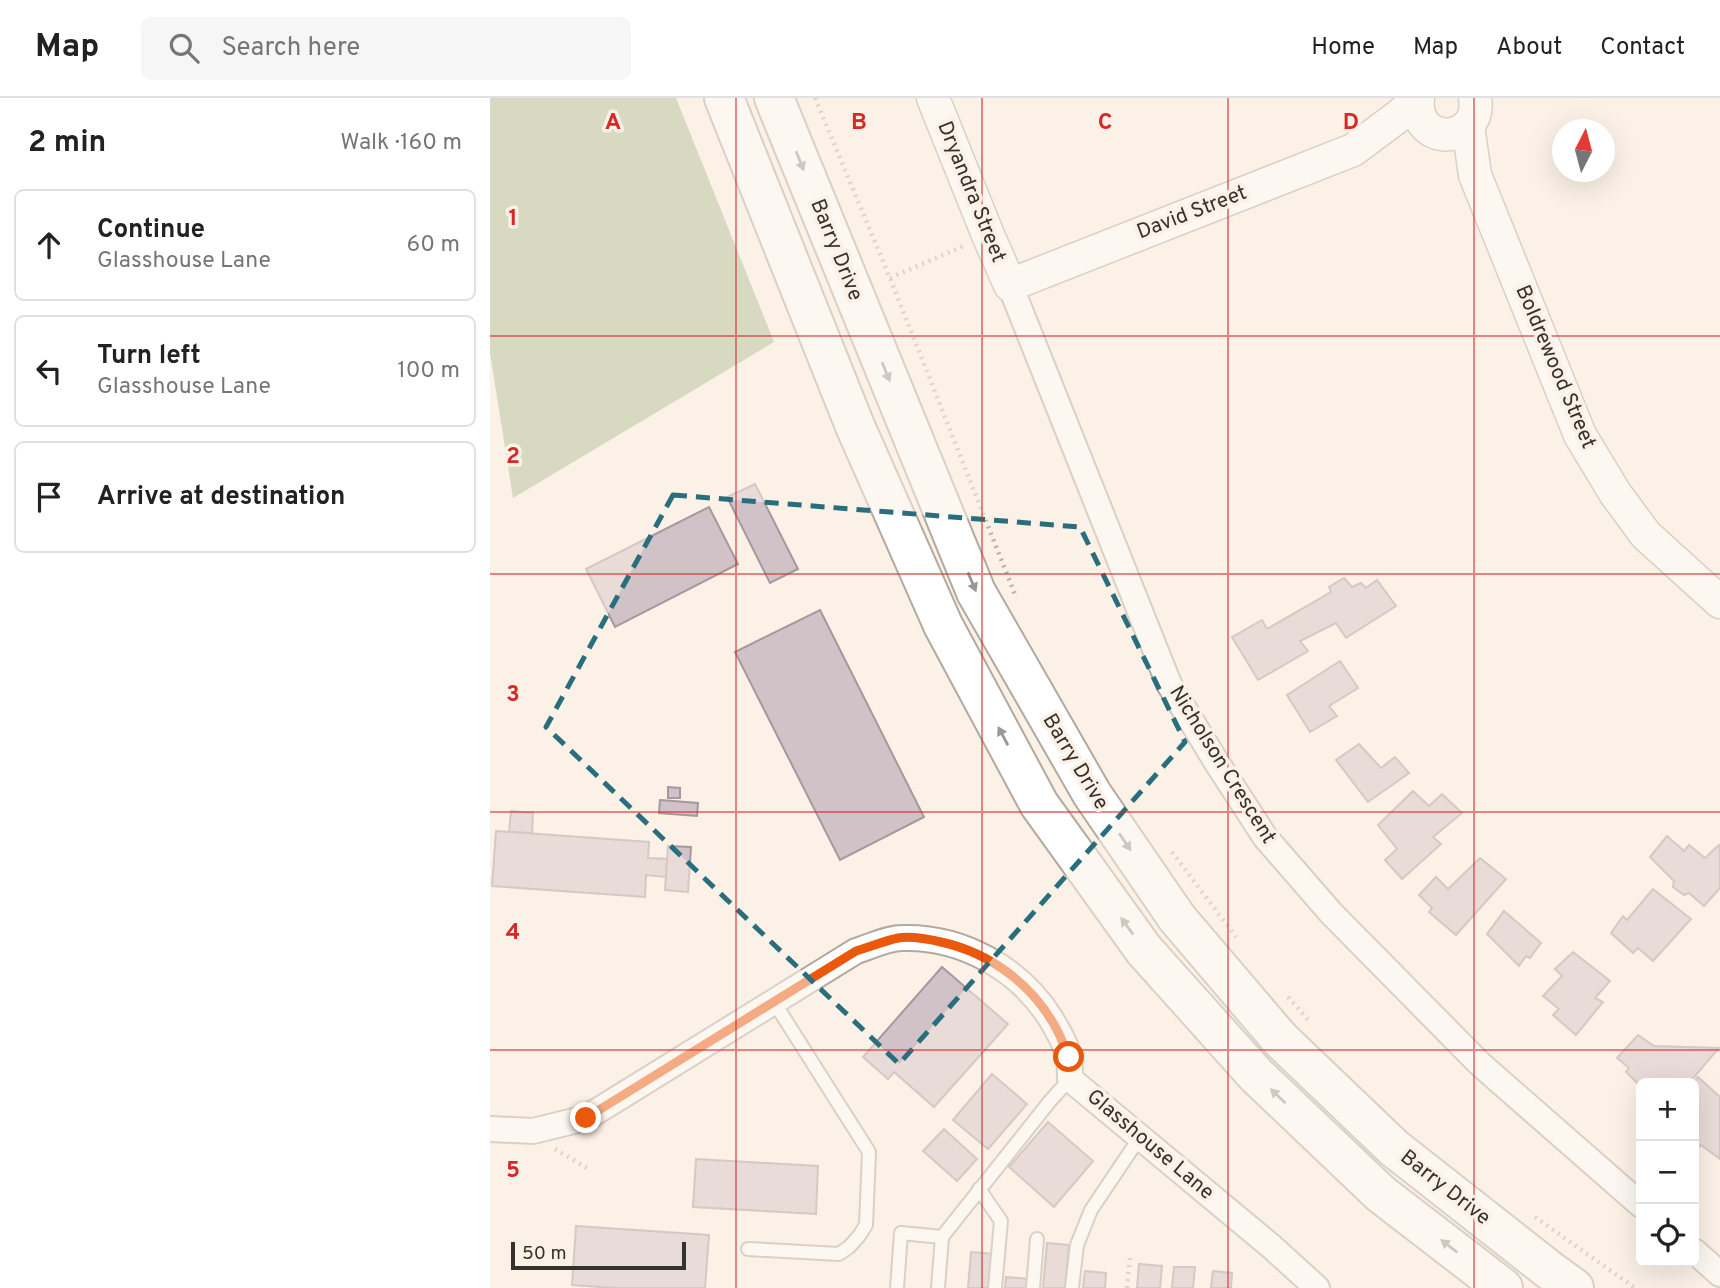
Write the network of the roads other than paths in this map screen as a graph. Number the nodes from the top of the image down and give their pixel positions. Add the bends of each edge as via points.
1 (724, 98) edge
2 (774, 98) edge
3 (933, 98) edge
4 (1496, 98) edge
5 (1417, 99) edge
6 (1457, 121) edge
7 (1371, 137) junction
8 (1010, 285) junction
9 (1720, 602) edge
10 (774, 1002) junction
11 (1070, 1079) junction
12 (490, 1129) edge
13 (1140, 1137) junction
14 (979, 1189) junction
15 (1640, 1204) edge
16 (942, 1237) junction
17 (1037, 1239) dead end
18 (748, 1249) dead end
19 (1699, 1255) edge
20 (1720, 1274) edge
21 (897, 1288) edge
22 (937, 1288) edge
23 (995, 1288) edge
24 (1033, 1288) edge
25 (1072, 1288) edge
26 (1317, 1288) edge
27 (1503, 1288) edge
28 (1574, 1288) edge

27 -> 1 main road, Barry Drive via 1381,1194 1256,1075 1144,950 1039,804 943,625 855,426
2 -> 28 main road, Barry Drive via 976,592 1092,794 1177,918 1280,1040 1394,1148
3 - 8 street, Dryandra Street
4 - 6 street
5 - 6 street, Boldrewood Street via 1419,117
5 - 7 street, David Street
6 - 7 street, David Street
6 - 9 street, Boldrewood Street via 1580,435 1646,535
7 - 8 street, David Street via 1353,150
8 - 15 street, Nicholson Crescent via 1169,684 1265,837 1331,913 1480,1064
10 - 11 street, Glasshouse Lane via 856,951 899,938 954,945 1004,969 1044,1008 1069,1057
10 - 12 street, Glasshouse Lane via 586,1118 533,1132
10 - 18 lane via 869,1152 866,1225 839,1254
11 - 13 street, Glasshouse Lane
11 - 14 lane
13 - 25 lane via 1091,1210 1077,1245
13 - 26 street, Glasshouse Lane
14 - 16 lane
14 - 23 lane via 1001,1221
16 - 21 lane via 901,1233
16 - 22 lane
17 - 24 lane
19 - 20 street

